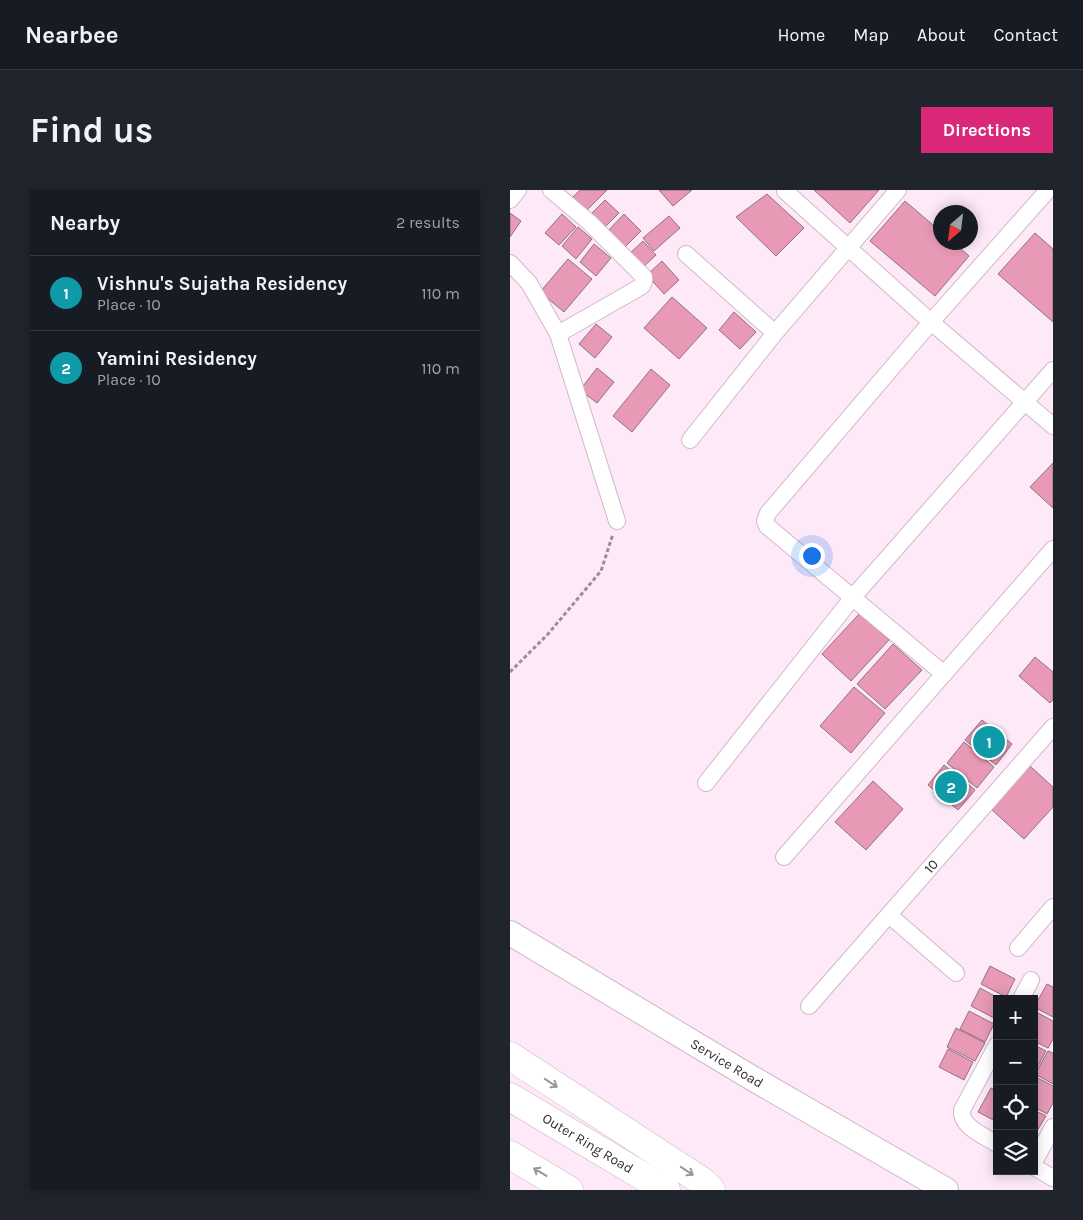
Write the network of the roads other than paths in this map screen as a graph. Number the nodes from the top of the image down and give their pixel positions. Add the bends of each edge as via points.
1 (518, 190) edge
2 (551, 190) edge
3 (898, 190) edge
4 (1048, 190) edge
5 (785, 191) edge
6 (510, 200) edge
7 (848, 246) junction
8 (686, 254) dead end
9 (510, 263) edge
10 (932, 322) junction
11 (775, 333) junction
12 (558, 334) junction
13 (1053, 370) edge
14 (1025, 402) junction
15 (1053, 426) edge
16 (690, 440) dead end
17 (617, 522) road end
18 (1053, 549) edge
19 (853, 597) junction
20 (944, 674) junction
21 (1053, 727) edge
22 (706, 783) dead end
23 (784, 857) dead end
24 (1053, 907) edge
25 (889, 915) junction
26 (510, 933) edge
27 (1018, 948) dead end
28 (956, 973) dead end
29 (1031, 980) dead end
30 (1023, 995) edge
31 (809, 1006) dead end
32 (993, 1052) edge
33 (510, 1056) edge
34 (510, 1097) edge
35 (1053, 1127) edge
36 (993, 1142) edge
37 (510, 1154) edge
38 (1038, 1155) edge
39 (1038, 1169) edge
40 (1053, 1178) edge
41 (569, 1190) edge
42 (666, 1190) edge
43 (710, 1190) edge
44 (946, 1190) edge

1 - 6 street
2 - 12 street via 590,223 644,277 642,286
3 - 7 street
4 - 10 street
5 - 7 street
7 - 10 street
7 - 11 street
8 - 11 street
9 - 12 street via 529,282
10 - 14 street
10 - 19 street via 768,513 765,521
11 - 16 street
12 - 17 street
13 - 14 street
14 - 15 street
14 - 19 street
18 - 20 street
19 - 20 street
19 - 22 street
20 - 23 street
21 - 25 street, 10
24 - 27 street
25 - 28 street
25 - 31 street, 10
26 - 44 main road, Service Road
29 - 30 street
32 - 36 street via 961,1116 966,1125
33 -> 43 highway via 703,1182
34 - 42 highway, Outer Ring Road
35 - 38 street
41 -> 37 highway
39 - 40 street

